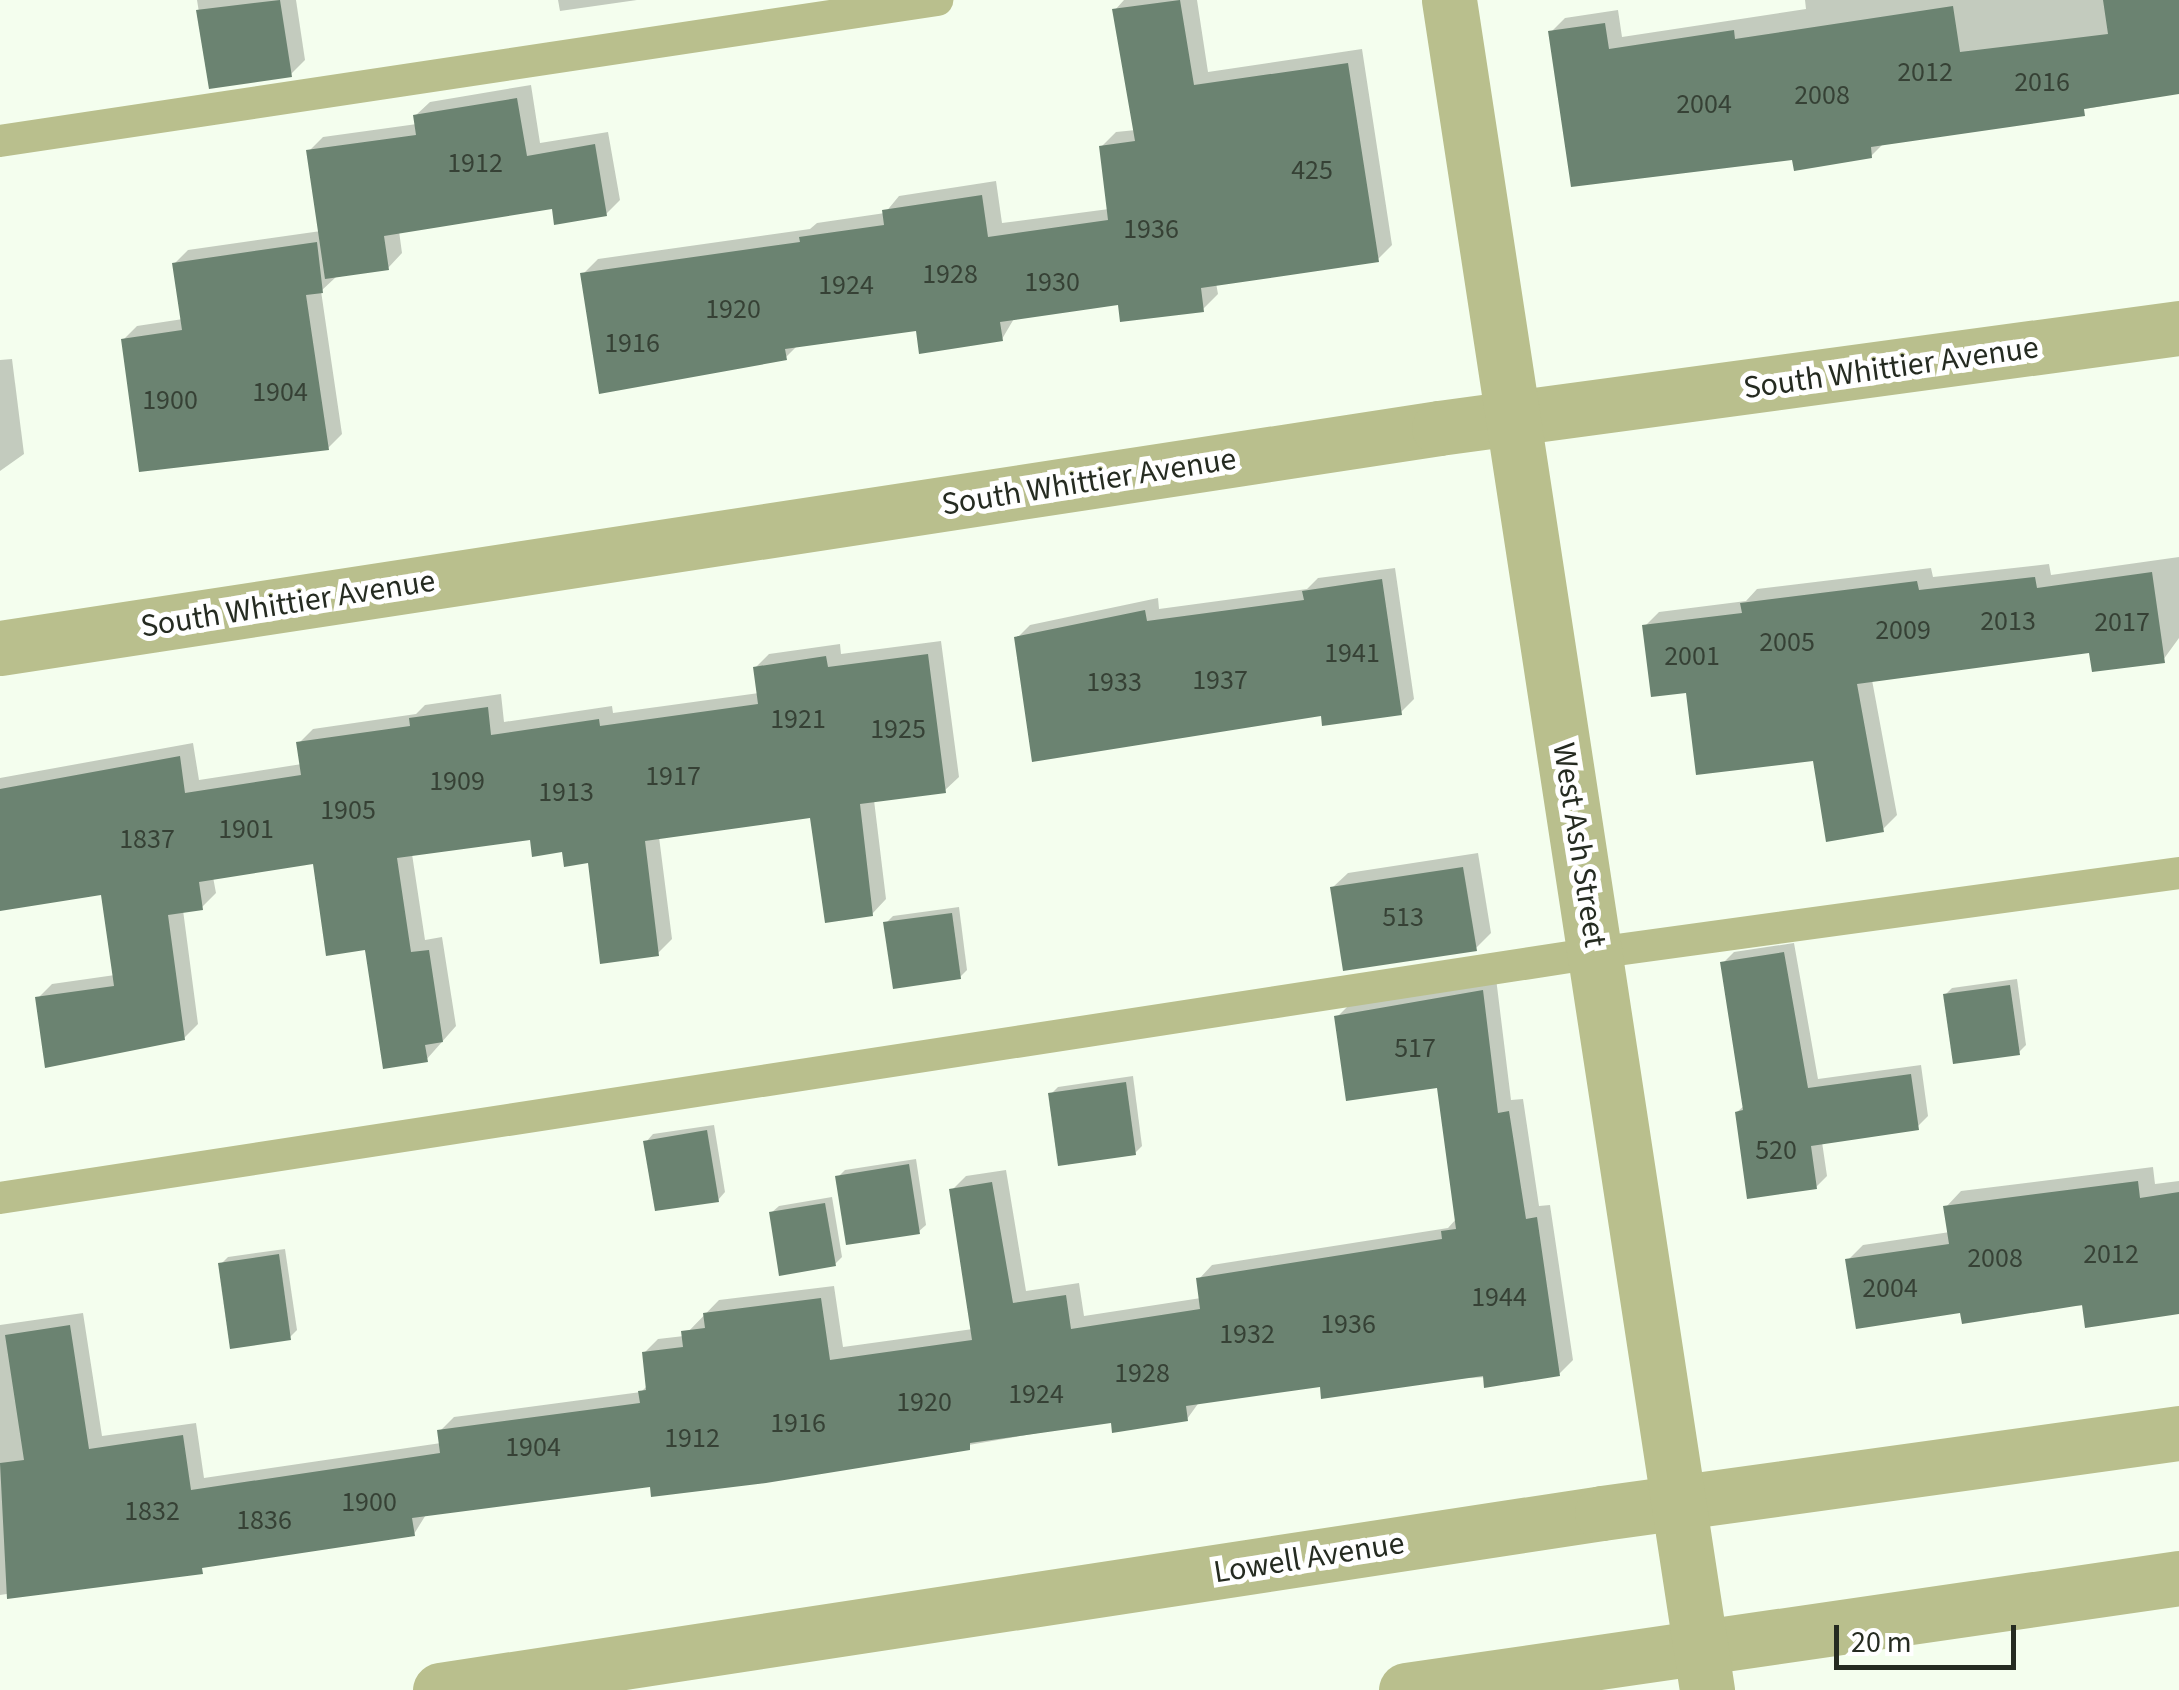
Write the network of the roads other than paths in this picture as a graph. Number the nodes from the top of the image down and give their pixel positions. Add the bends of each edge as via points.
1 (937, 0) edge
2 (1449, 0) edge
3 (0, 141) edge
4 (2179, 328) edge
5 (1512, 418) junction
6 (0, 648) edge
7 (2179, 873) edge
8 (1595, 952) junction
9 (0, 1198) edge
10 (2179, 1433) edge
11 (1678, 1502) junction
12 (2179, 1578) edge
13 (1703, 1667) edge
14 (440, 1690) edge
15 (1406, 1690) edge

1 - 3 lane
2 - 5 street, West Ash Street
4 - 5 street, South Whittier Avenue
5 - 6 street, South Whittier Avenue
5 - 8 street, West Ash Street
7 - 8 lane
8 - 9 lane
8 - 11 street, West Ash Street
10 - 11 street, Lowell Avenue
11 - 13 street, West Ash Street
11 - 14 street, Lowell Avenue
12 - 13 street
13 - 15 street

